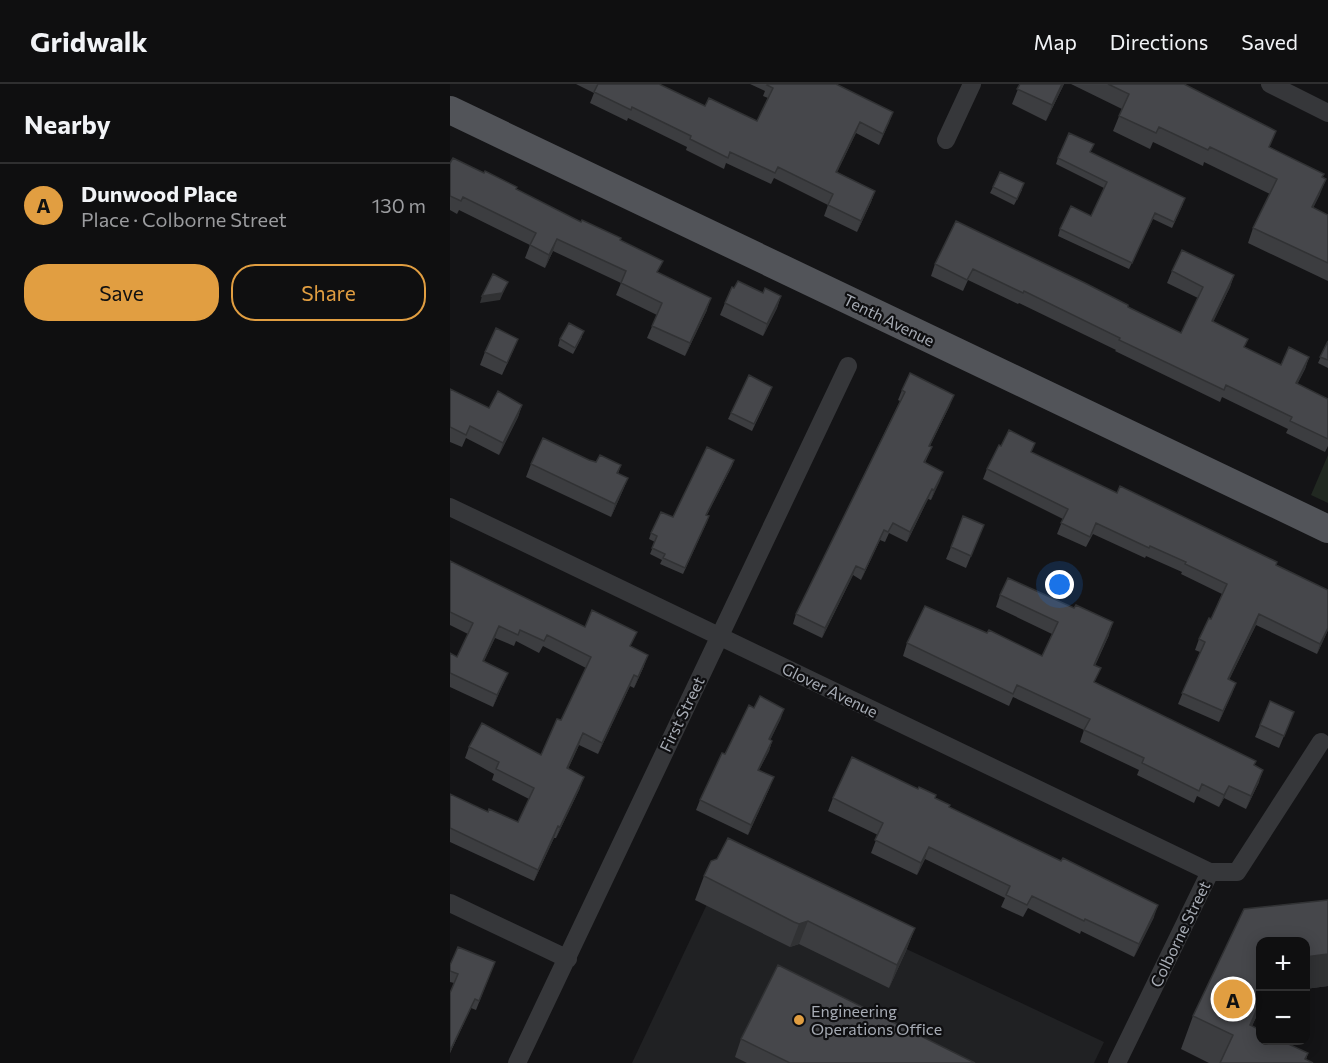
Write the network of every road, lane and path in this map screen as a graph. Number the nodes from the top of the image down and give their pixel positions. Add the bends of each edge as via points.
1 (972, 84) edge
2 (1270, 84) edge
3 (450, 110) edge
4 (1328, 113) edge
5 (946, 140) dead end
6 (848, 366) dead end
7 (450, 507) edge
8 (1328, 529) edge
9 (719, 636) junction
10 (1321, 741) dead end
11 (1210, 872) junction
12 (450, 903) edge
13 (568, 959) junction
14 (517, 1063) edge
15 (1117, 1063) edge

1 - 5 street
2 - 4 street
3 - 8 main road, Tenth Avenue
6 - 9 street, First Street
7 - 9 street, Glover Avenue
9 - 11 street, Glover Avenue
9 - 13 street, First Street
10 - 11 street, Colborne Street via 1237,872
11 - 15 street, Colborne Street
12 - 13 street
13 - 14 street, First Street

